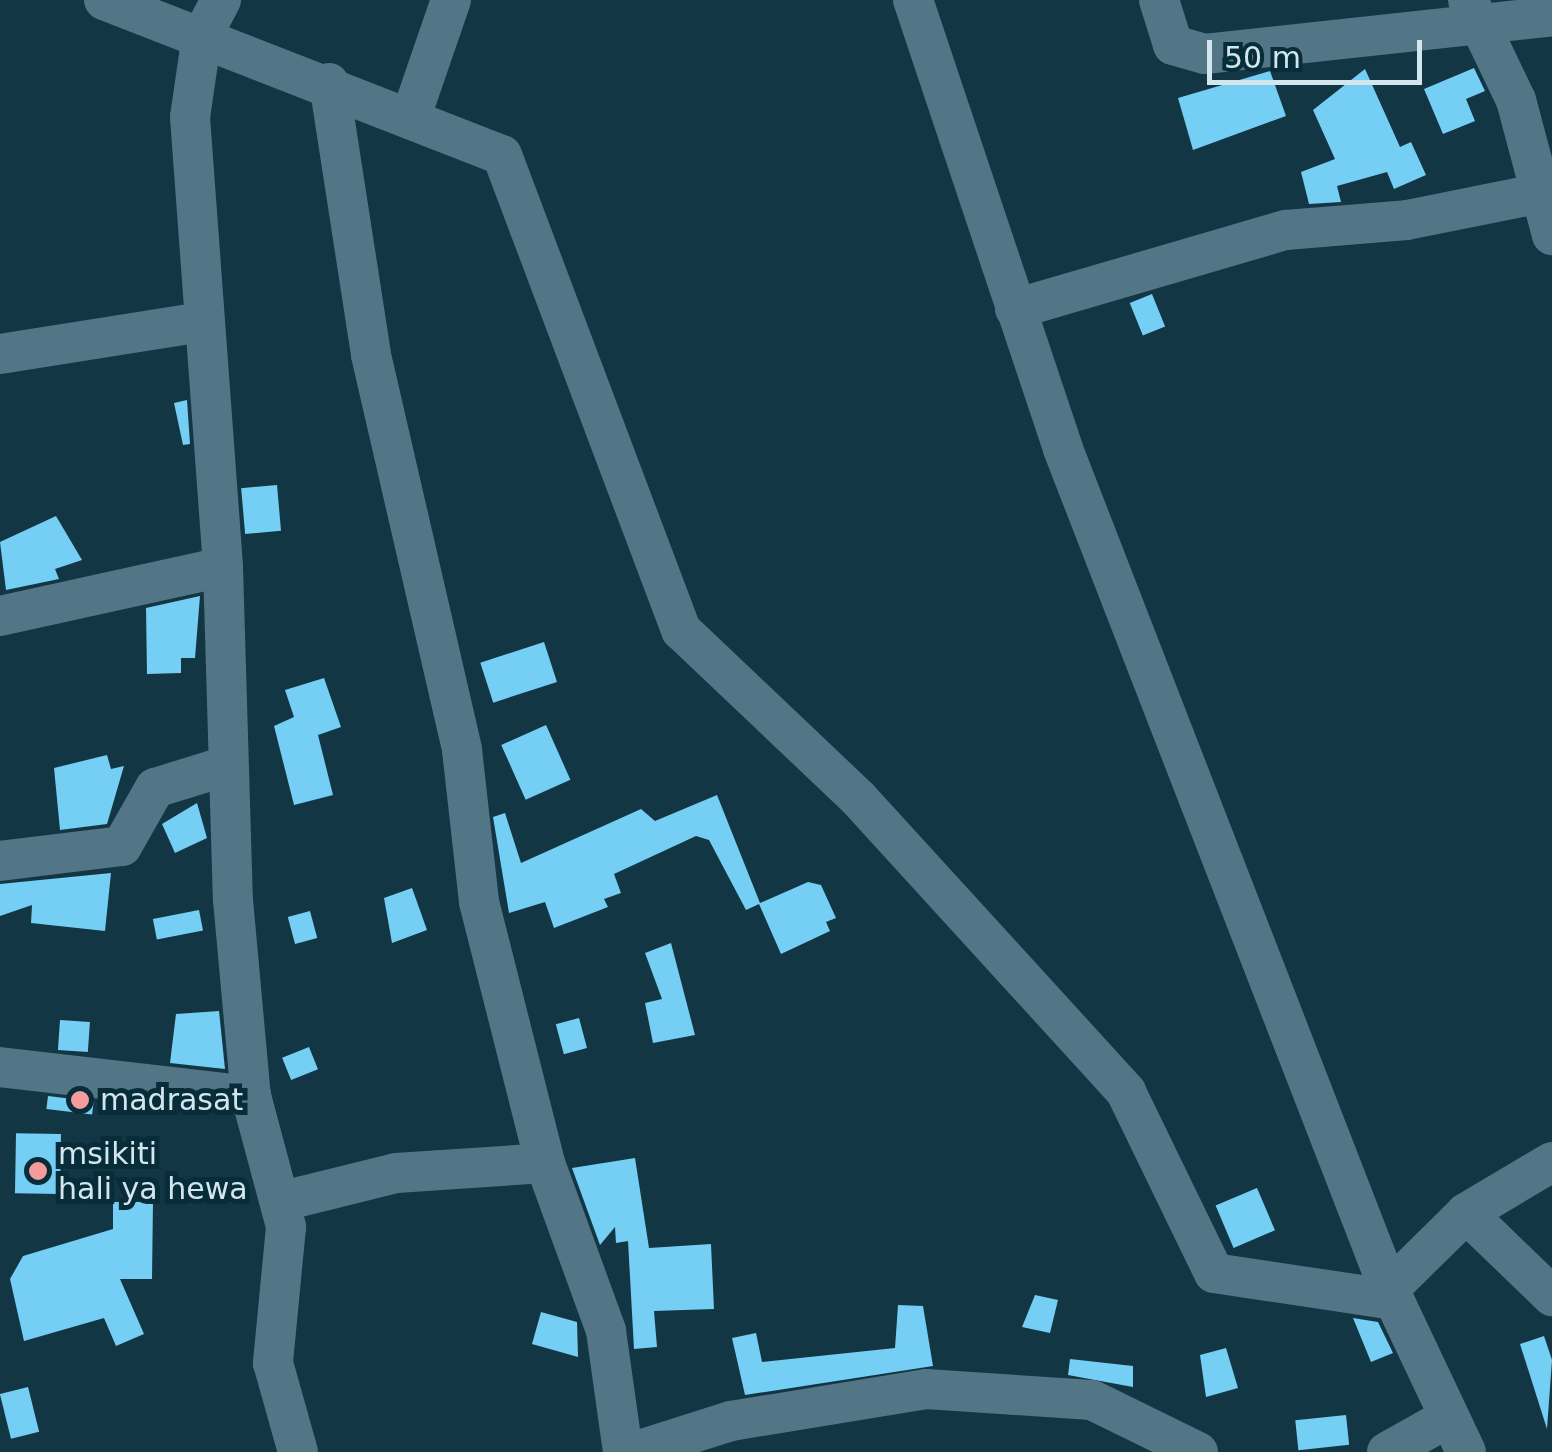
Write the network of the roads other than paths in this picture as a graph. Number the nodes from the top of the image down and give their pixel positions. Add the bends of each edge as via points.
1 (104, 0) edge
2 (222, 0) edge
3 (451, 0) edge
4 (913, 0) edge
5 (1159, 0) edge
6 (1471, 10) edge
7 (1552, 16) edge
8 (202, 36) junction
9 (328, 83) junction
10 (410, 119) junction
11 (1542, 192) junction
12 (1552, 235) edge
13 (1015, 309) junction
14 (203, 322) junction
15 (0, 354) edge
16 (223, 567) junction
17 (0, 616) edge
18 (226, 766) junction
19 (0, 862) edge
20 (0, 1067) edge
21 (251, 1096) junction
22 (545, 1162) junction
23 (1552, 1162) edge
24 (282, 1201) junction
25 (1466, 1214) junction
26 (1392, 1294) junction
27 (1552, 1296) edge
28 (1456, 1436) edge
29 (298, 1452) edge
30 (623, 1452) edge
31 (633, 1452) edge
32 (1198, 1452) edge
33 (1387, 1452) edge

1 - 8 street
2 - 8 street
3 - 10 street
4 - 13 street
5 - 6 street via 1172,45 1205,54
6 - 7 street
6 - 11 street via 1516,100
8 - 9 street
8 - 14 street via 190,117
9 - 10 street
9 - 22 street via 371,355 462,750 479,902
10 - 26 street via 502,155 681,630 858,798 1126,1092 1157,1143 1204,1263 1226,1276
11 - 12 street
11 - 13 street via 1407,220 1286,230
13 - 26 street
14 - 15 street
14 - 16 street
16 - 17 street
16 - 18 street
18 - 19 street via 155,788 122,846
18 - 21 street
20 - 21 street
21 - 24 street
22 - 24 street via 396,1174
22 - 30 street via 606,1331
23 - 25 street
24 - 29 street via 273,1363
25 - 26 street
25 - 27 street
26 - 28 street
28 - 33 street
31 - 32 street via 731,1421 926,1389 1092,1400

